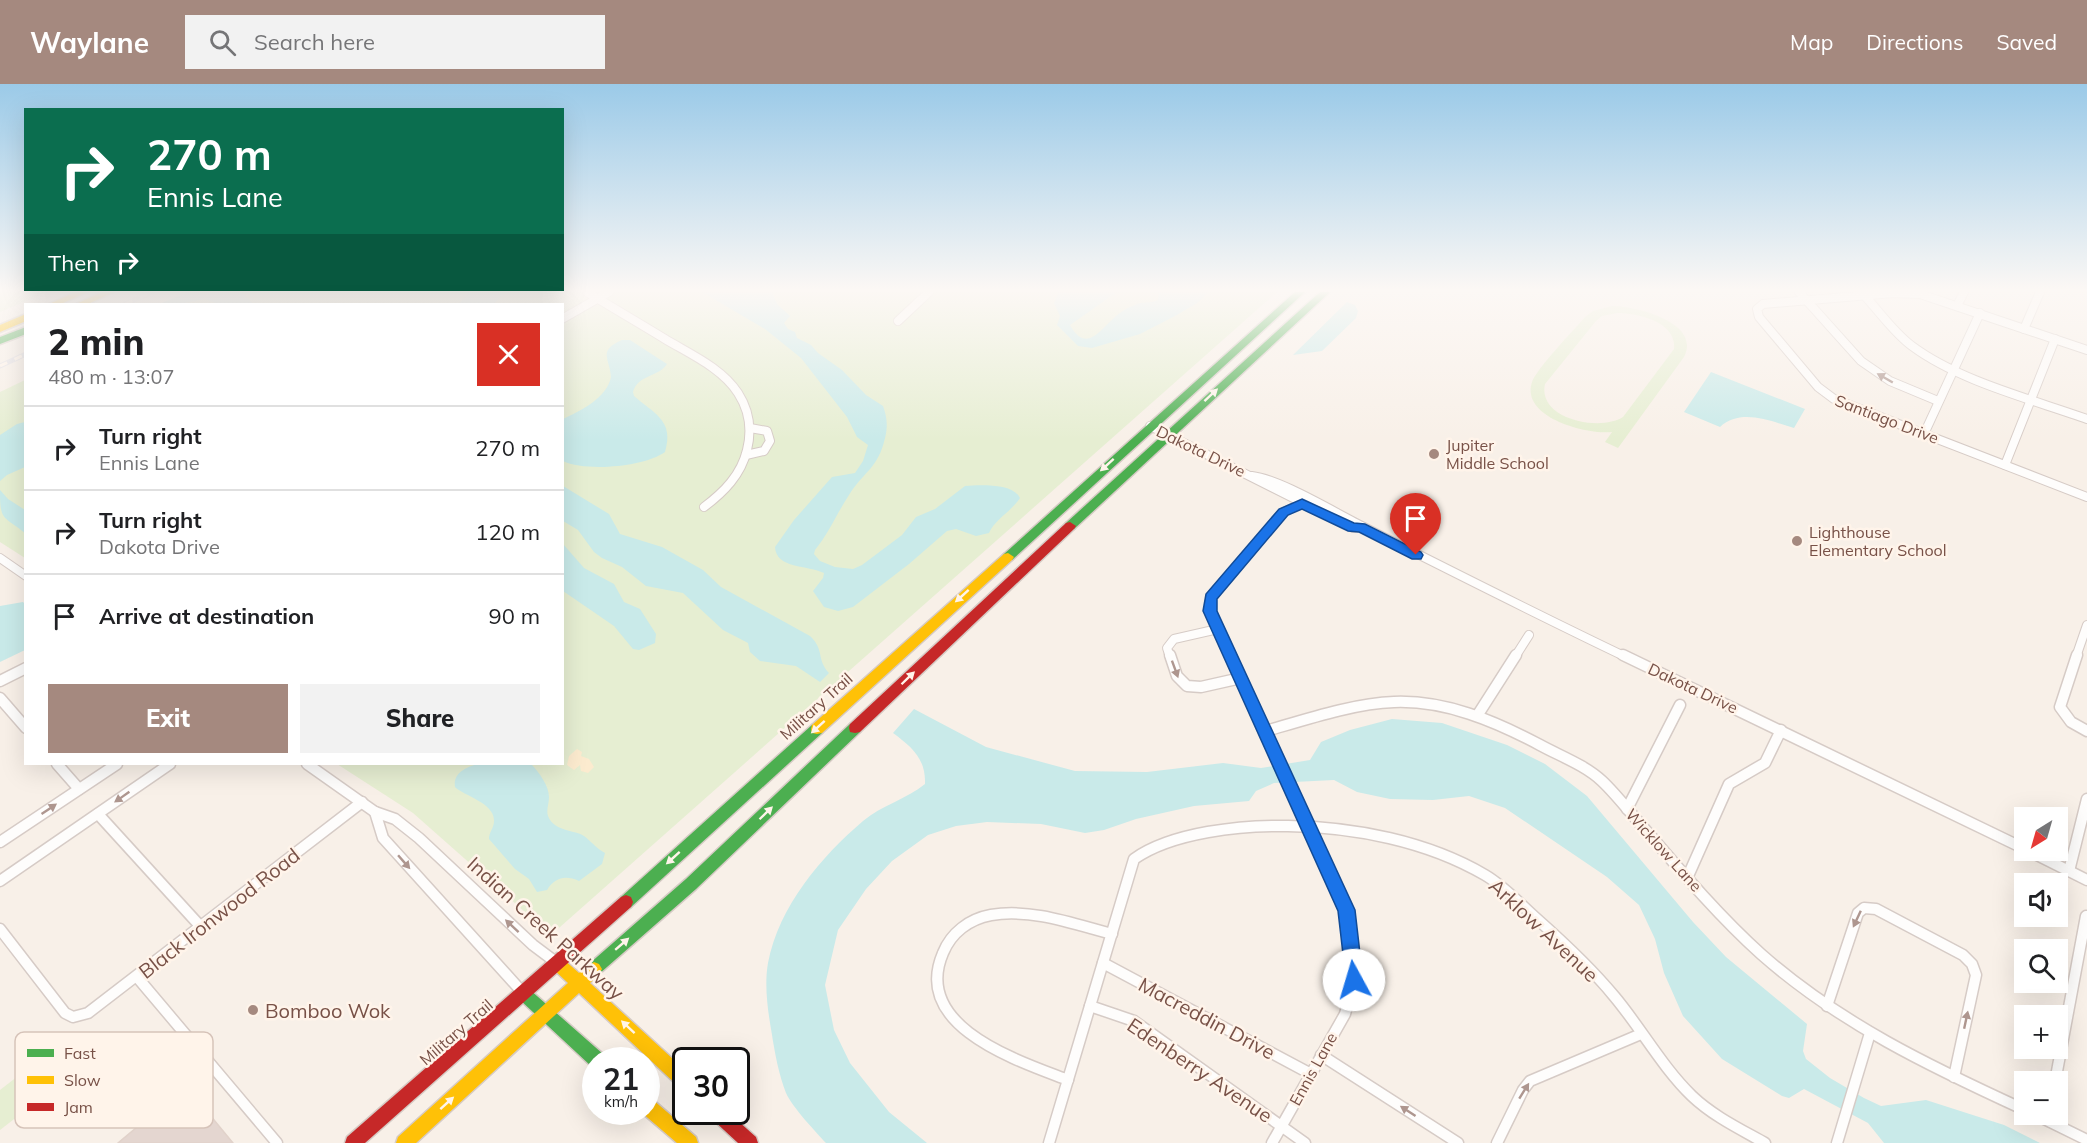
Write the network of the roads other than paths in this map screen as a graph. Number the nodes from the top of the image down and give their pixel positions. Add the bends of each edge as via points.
1 (668, 341) edge
2 (1245, 341) edge
3 (1271, 341) edge
4 (1780, 341) edge
5 (1843, 341) edge
6 (1907, 341) edge
7 (1966, 341) edge
8 (2054, 341) edge
9 (2062, 341) edge
10 (2087, 350) edge
11 (1952, 370) junction
12 (2031, 399) junction
13 (1938, 401) junction
14 (2087, 419) edge
15 (1150, 426) junction
16 (750, 428) junction
17 (1924, 434) junction
18 (1168, 435) junction
19 (746, 455) junction
20 (2005, 465) junction
21 (1252, 476) junction
22 (1283, 494) junction
23 (2087, 497) edge
24 (1302, 503) junction
25 (704, 507) dead end
26 (1284, 512) junction
27 (1361, 528) junction
28 (0, 558) edge
29 (9, 564) junction
30 (0, 569) edge
31 (24, 575) edge
32 (2087, 625) edge
33 (1218, 629) junction
34 (1529, 634) dead end
35 (24, 669) edge
36 (1241, 678) junction
37 (0, 681) edge
38 (0, 698) edge
39 (1680, 705) dead end
40 (1477, 716) junction
41 (24, 726) edge
42 (1781, 730) junction
43 (1266, 731) junction
44 (2087, 731) edge
45 (58, 765) edge
46 (115, 765) edge
47 (169, 765) edge
48 (308, 765) edge
49 (79, 789) junction
50 (2087, 799) edge
51 (362, 802) junction
52 (1627, 809) junction
53 (375, 812) junction
54 (98, 814) junction
55 (1307, 827) junction
56 (0, 842) edge
57 (2014, 844) edge
58 (2049, 861) edge
59 (2070, 871) junction
60 (1688, 876) junction
61 (2087, 880) edge
62 (0, 881) edge
63 (2086, 916) edge
64 (201, 927) junction
65 (0, 929) edge
66 (1112, 934) junction
67 (557, 963) junction
68 (1103, 963) junction
69 (137, 977) junction
70 (580, 982) junction
71 (524, 994) junction
72 (1090, 1006) junction
73 (1827, 1006) junction
74 (544, 1014) junction
75 (183, 1032) edge
76 (1870, 1033) junction
77 (1641, 1034) junction
78 (582, 1047) edge
79 (1321, 1055) junction
80 (213, 1067) edge
81 (672, 1069) edge
82 (2057, 1071) edge
83 (1311, 1074) junction
84 (1954, 1077) junction
85 (1068, 1080) junction
86 (2014, 1105) edge
87 (660, 1117) edge
88 (731, 1125) edge
89 (2060, 1125) edge
90 (1282, 1126) junction
91 (2087, 1140) edge
92 (277, 1143) edge
93 (353, 1143) edge
94 (404, 1143) edge
95 (690, 1143) edge
96 (750, 1143) edge
97 (1049, 1143) edge
98 (1272, 1143) edge
99 (1305, 1143) edge
100 (1458, 1143) edge
101 (1497, 1143) edge
102 (1765, 1143) edge
103 (1837, 1143) edge

1 - 16 street via 719,373 739,394
2 - 15 main road, Military Trail
18 -> 3 main road
4 - 17 street, Santiago Drive via 1827,395
13 -> 5 street via 1890,381 1861,361
6 - 11 street
7 - 11 street
8 - 12 street
9 - 10 street, Santiago Drive
11 - 12 street
11 - 13 street
12 - 14 street
12 - 20 street
13 - 17 street
15 - 18 street, Dakota Drive
15 -> 67 main road, Military Trail
16 - 19 street
16 - 19 street via 767,431 770,443 764,451
17 - 20 street, Santiago Drive
18 - 21 street, Dakota Drive
70 -> 18 main road via 691,884
19 - 25 street via 723,493
20 - 23 street, Santiago Drive
21 - 22 street, Dakota Drive
21 - 27 street, Dakota Drive via 1272,481
22 - 24 street, Dakota Drive
22 - 26 street
24 - 26 street, Ennis Lane
24 - 27 street, Dakota Drive via 1353,528
26 - 33 street, Ennis Lane via 1210,598 1210,611
27 - 42 street, Dakota Drive
28 - 29 street
29 - 30 street
29 - 31 street
32 - 44 street via 2061,707 2071,722
33 - 36 street, Ennis Lane
33 -> 36 street via 1174,639 1169,644 1167,648 1180,681 1194,689
34 - 40 street
35 - 37 street
36 - 43 street, Ennis Lane
38 - 41 street
39 - 52 street
40 - 43 street, Wicklow Lane via 1425,702 1392,702 1362,705
40 - 52 street, Wicklow Lane via 1500,724 1590,772
42 - 57 street, Dakota Drive
42 - 60 street via 1765,763 1730,784
43 - 55 street, Ennis Lane
45 - 49 street
46 - 49 street
47 -> 54 street
48 - 51 street, Indian Creek Parkway
56 -> 49 street
50 - 59 street
51 - 53 street, Indian Creek Parkway
51 - 64 street, Black Ironwood Road
52 - 60 street, Wicklow Lane
67 -> 53 street, Indian Creek Parkway via 419,838 395,819
53 -> 71 street via 383,838
54 - 62 street
54 - 64 street
55 - 66 street, Arklow Avenue via 1261,825 1227,829 1139,854 1134,859
55 - 77 street, Arklow Avenue via 1415,844 1484,874 1556,935 1616,997
55 - 79 street, Ennis Lane via 1347,910 1354,980 1345,1014
58 - 59 street, Dakota Drive
59 - 61 street, Dakota Drive
60 - 73 street, Wicklow Lane via 1745,940
63 - 82 street
64 - 69 street, Black Ironwood Road
65 - 69 street, Black Ironwood Road via 65,1013 73,1017 88,1013
66 - 68 street, Arklow Avenue
66 - 85 street via 1047,918 998,914 976,918 962,926 940,954 938,990 956,1021 982,1043 1008,1057
67 - 70 main road, Indian Creek Parkway
67 - 71 main road, Military Trail
68 - 72 street, Arklow Avenue
68 - 83 street, Macreddin Drive
69 - 75 street
70 - 74 main road
81 -> 70 main road, Indian Creek Parkway
71 - 74 main road
71 - 93 main road, Military Trail
72 - 85 street, Arklow Avenue
72 - 90 street, Edenberry Avenue via 1134,1022
73 - 76 street, Wicklow Lane
84 -> 73 street via 1976,975 1963,955 1876,909 1864,908 1858,913
74 - 78 main road
94 -> 74 main road
76 - 84 street, Wicklow Lane
76 - 103 street
101 -> 77 street via 1530,1081
77 - 102 street, Arklow Avenue via 1695,1098
79 - 83 street, Ennis Lane
100 -> 79 street
80 - 92 street
83 - 90 street, Ennis Lane
84 - 86 street, Wicklow Lane
85 - 97 street, Arklow Avenue
87 - 95 main road
88 - 96 main road
89 - 91 street
90 - 98 street, Ennis Lane
90 - 99 street, Edenberry Avenue

